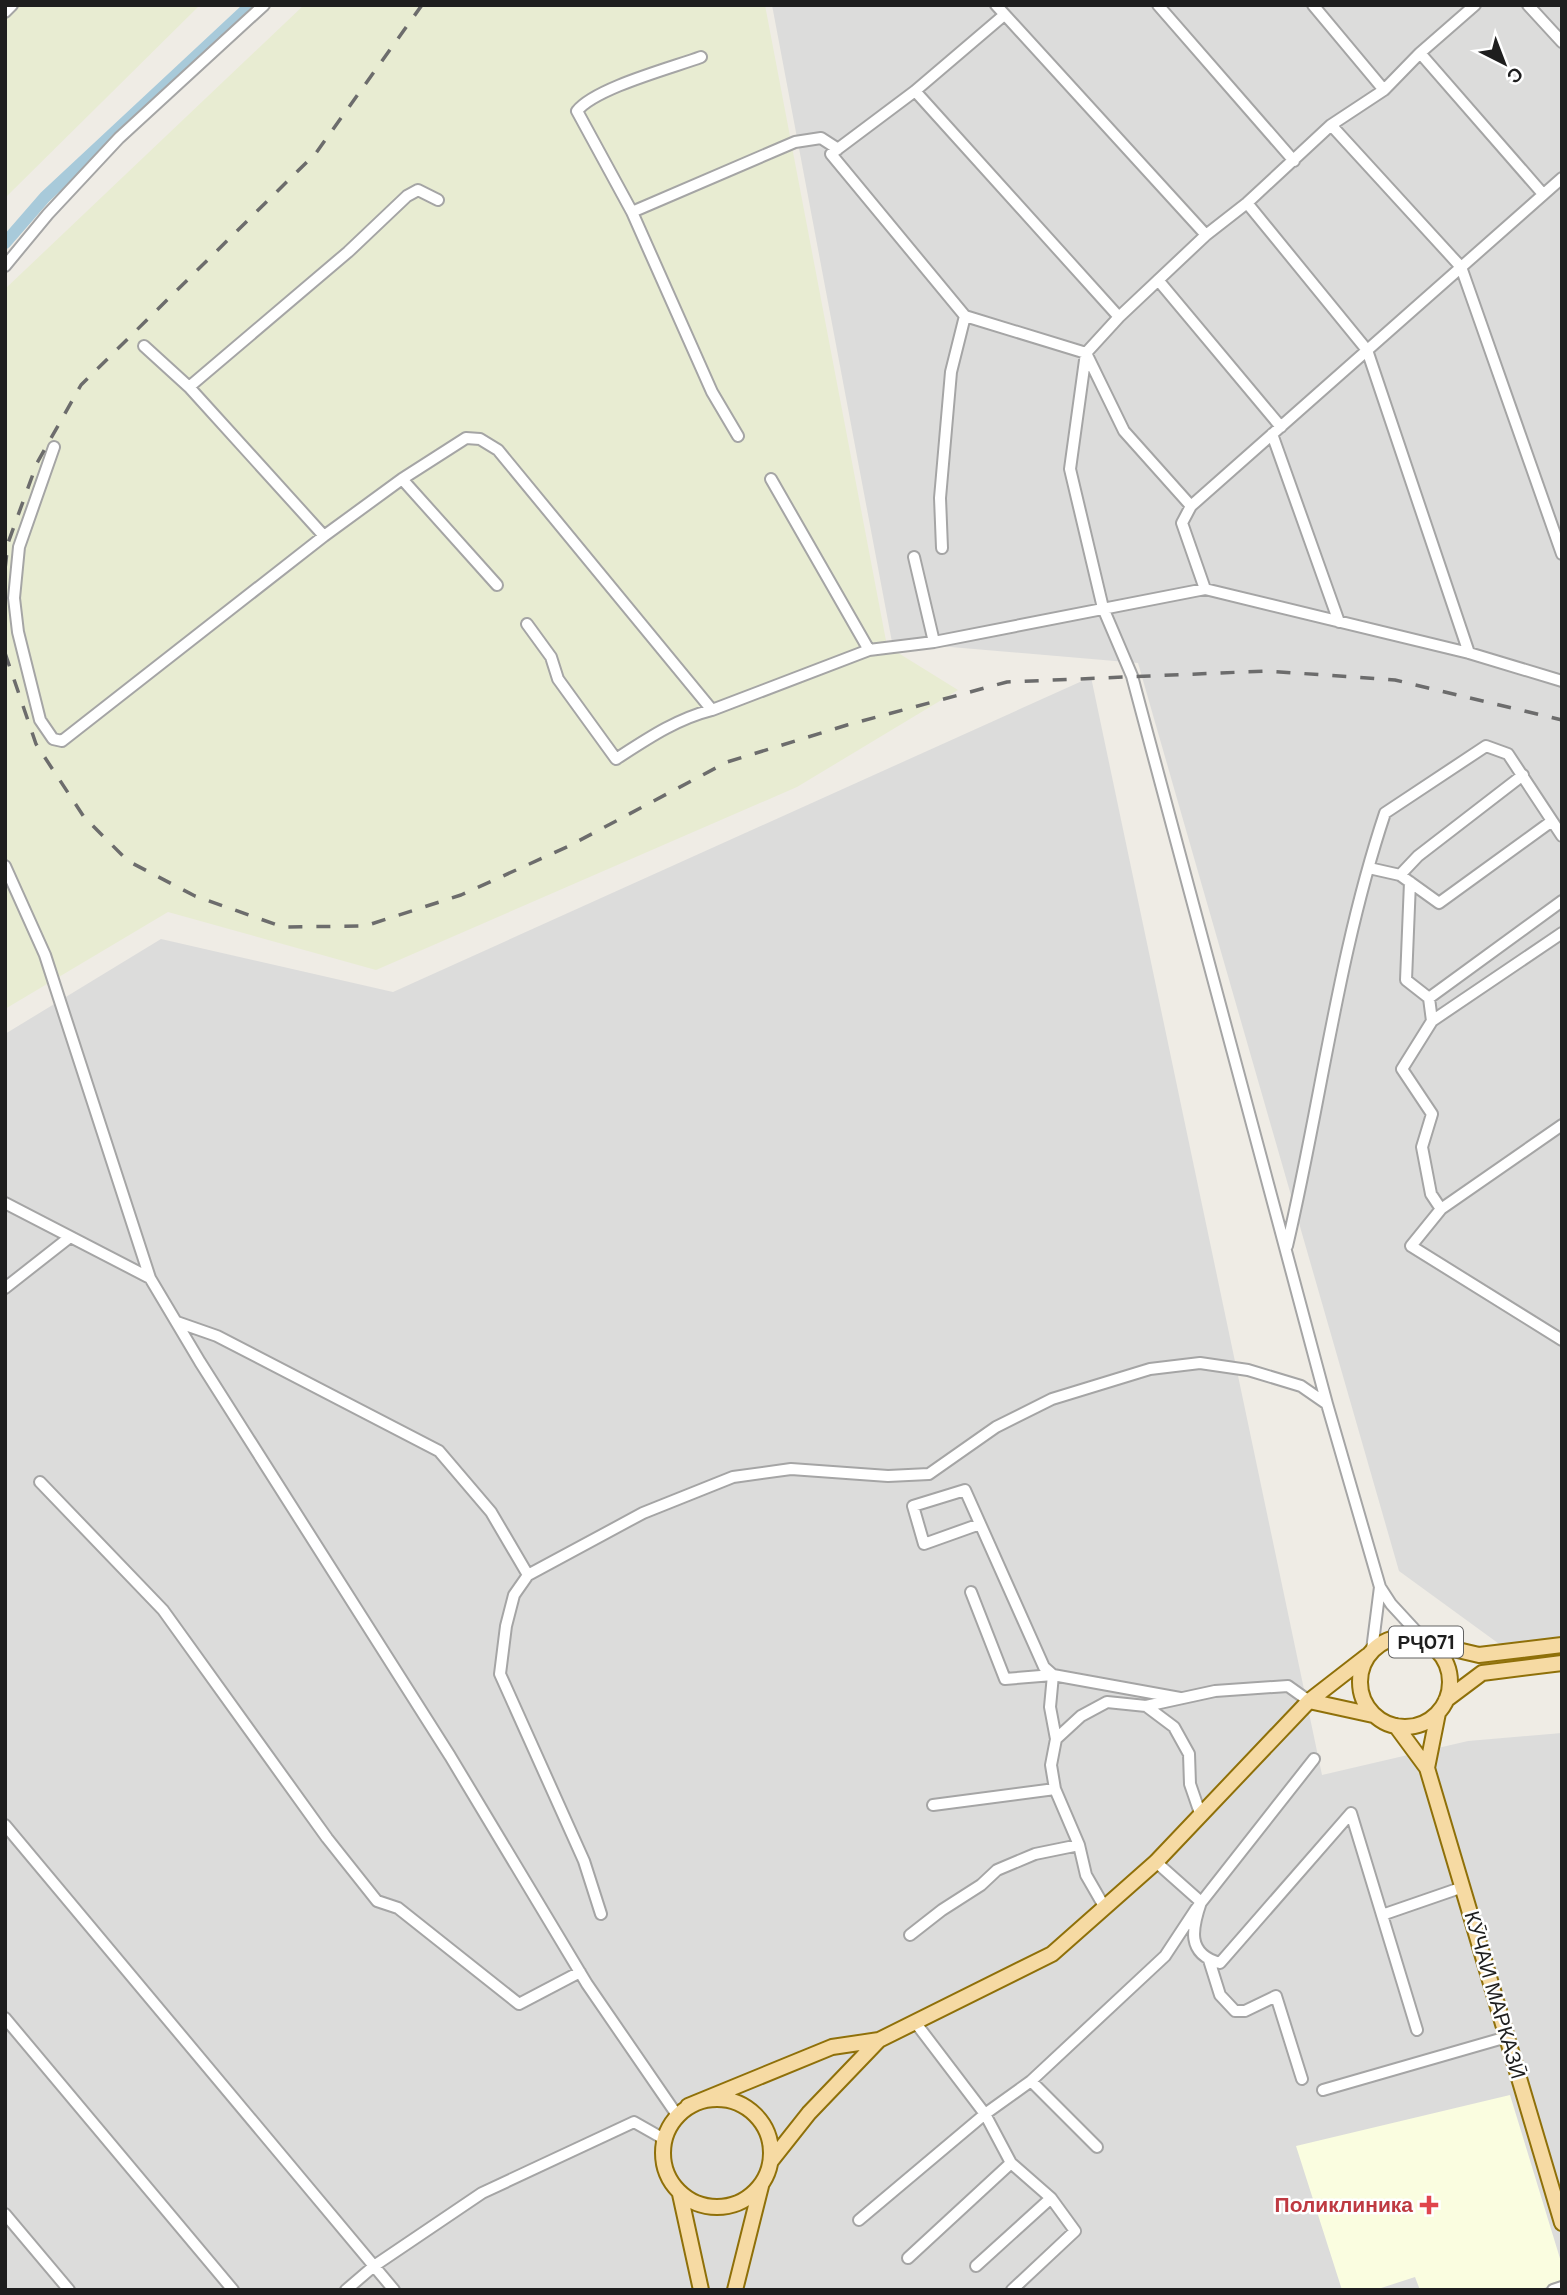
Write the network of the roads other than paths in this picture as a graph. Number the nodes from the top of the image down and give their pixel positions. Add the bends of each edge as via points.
1 (12, 5) edge
2 (264, 5) edge
3 (996, 5) edge
4 (1158, 5) edge
5 (1313, 5) edge
6 (1528, 5) edge
7 (1470, 7) edge
8 (5, 12) edge
9 (1003, 16) junction
10 (1562, 42) edge
11 (1420, 53) junction
12 (701, 57) dead end
13 (1384, 90) junction
14 (915, 91) junction
15 (1331, 125) junction
16 (838, 149) junction
17 (1294, 161) junction
18 (1562, 178) edge
19 (1543, 194) junction
20 (438, 200) dead end
21 (1247, 203) junction
22 (632, 212) junction
23 (1206, 235) junction
24 (5, 266) edge
25 (1461, 267) junction
26 (1158, 280) junction
27 (965, 316) junction
28 (1119, 317) junction
29 (144, 346) dead end
30 (1367, 350) junction
31 (1086, 353) junction
32 (189, 387) junction
33 (1277, 430) junction
34 (738, 436) dead end
35 (54, 447) dead end
36 (402, 479) junction
37 (771, 479) dead end
38 (1192, 506) junction
39 (324, 536) junction
40 (942, 548) dead end
41 (1562, 554) edge
42 (914, 557) dead end
43 (497, 585) dead end
44 (1205, 589) junction
45 (1103, 608) junction
46 (1339, 622) junction
47 (527, 624) dead end
48 (934, 642) junction
49 (869, 650) junction
50 (1469, 653) junction
51 (1562, 681) edge
52 (712, 710) junction
53 (1523, 775) junction
54 (1552, 821) junction
55 (1562, 836) edge
56 (5, 866) edge
57 (1369, 868) junction
58 (1400, 875) junction
59 (1410, 882) junction
60 (1562, 901) edge
61 (1562, 933) edge
62 (1429, 998) junction
63 (1432, 1021) junction
64 (1562, 1125) edge
65 (5, 1203) edge
66 (1441, 1209) junction
67 (70, 1237) junction
68 (1286, 1249) junction
69 (150, 1278) junction
70 (5, 1288) edge
71 (177, 1322) junction
72 (1562, 1340) edge
73 (1328, 1404) junction
74 (40, 1482) dead end
75 (980, 1524) junction
76 (528, 1575) junction
77 (1380, 1587) junction
78 (971, 1592) dead end
79 (1428, 1643) junction
80 (1562, 1645) edge
81 (1370, 1653) junction
82 (1562, 1663) edge
83 (1053, 1675) junction
84 (1180, 1698) junction
85 (1308, 1701) junction
86 (1146, 1706) junction
87 (1442, 1707) junction
88 (1373, 1714) junction
89 (1396, 1726) junction
90 (1056, 1739) junction
91 (1314, 1759) dead end
92 (1427, 1768) junction
93 (1055, 1789) junction
94 (933, 1805) dead end
95 (1201, 1816) junction
96 (5, 1825) edge
97 (1079, 1845) junction
98 (1156, 1862) junction
99 (1463, 1887) junction
100 (1201, 1902) junction
101 (1105, 1908) junction
102 (601, 1914) dead end
103 (1382, 1915) junction
104 (910, 1936) dead end
105 (1209, 1960) junction
106 (580, 1972) junction
107 (5, 2018) edge
108 (915, 2022) junction
109 (1418, 2029) dead end
110 (1507, 2037) junction
111 (879, 2040) junction
112 (1302, 2079) dead end
113 (1031, 2081) junction
114 (1322, 2090) dead end
115 (682, 2111) junction
116 (985, 2114) junction
117 (664, 2139) junction
118 (1097, 2147) dead end
119 (771, 2161) junction
120 (1011, 2163) junction
121 (762, 2184) junction
122 (680, 2194) junction
123 (1051, 2198) junction
124 (5, 2214) edge
125 (859, 2220) dead end
126 (1562, 2223) edge
127 (908, 2258) dead end
128 (374, 2266) junction
129 (976, 2266) dead end
130 (1562, 2287) edge
131 (69, 2290) edge
132 (233, 2290) edge
133 (346, 2290) edge
134 (394, 2290) edge
135 (701, 2290) edge
136 (735, 2290) edge
137 (1012, 2290) edge
138 (1553, 2290) edge

1 - 8 street
2 - 24 street via 119,138
3 - 9 street
4 - 17 street
5 - 13 street
6 - 10 street
7 - 11 street
9 - 14 street
9 - 23 street
11 - 13 street
11 - 19 street
12 - 22 street via 609,90 578,111
13 - 15 street
14 - 16 street
14 - 28 street
15 - 17 street
15 - 25 street
16 - 22 street via 821,138 795,142
16 - 27 street via 831,155
17 - 21 street
18 - 19 street
19 - 25 street
20 - 32 street via 418,190 407,196
21 - 23 street
21 - 30 street
22 - 34 street via 712,392
23 - 26 street
25 - 30 street
25 - 41 street
26 - 28 street
26 - 33 street
27 - 31 street
27 - 40 street via 951,372 940,498
28 - 31 street
29 - 32 street
30 - 33 street
30 - 50 street
31 - 38 street via 1124,431
31 - 45 street via 1070,468
32 - 39 street
33 - 38 street
33 - 46 street
35 - 39 street via 19,547 14,598 40,720 53,739 62,741
36 - 39 street
36 - 43 street
36 - 52 street via 466,438 480,439 498,450
37 - 49 street
38 - 44 street via 1182,523
42 - 48 street
44 - 45 street
44 - 46 street
45 - 48 street
45 - 68 street via 1132,676
46 - 50 street
47 - 52 street via 551,657 558,679 616,759 667,727
48 - 49 street
49 - 52 street
50 - 51 street
53 - 54 street
53 - 57 street via 1508,754 1486,746 1385,813
53 - 58 street
54 - 55 street
54 - 59 street via 1439,903
56 - 69 street via 45,955
57 - 58 street
57 - 68 street via 1346,948
58 - 59 street
59 - 62 street via 1406,980
60 - 62 street
61 - 63 street
62 - 63 street
63 - 66 street via 1402,1069 1432,1114 1422,1147 1431,1194
64 - 66 street
65 - 67 street
66 - 72 street via 1411,1246
67 - 69 street
67 - 70 street
68 - 73 street
69 - 71 street
71 - 76 street via 218,1336 439,1451 491,1512
71 - 106 street
73 - 76 street via 1301,1386 1248,1370 1200,1363 1150,1369 1052,1399 996,1427 929,1474 791,1469 733,1477 643,1513
73 - 77 street
74 - 106 street via 163,1610 377,1901 398,1908 519,2004
75 - 75 street via 965,1490 913,1506 924,1544
75 - 83 street via 1044,1667
76 - 102 street via 514,1595 500,1674 584,1861
77 - 79 street
77 - 81 street
78 - 83 street via 1005,1679
79 - 80 main road via 1479,1655
79 - 81 main road, РҶ071 via 1398,1637
79 - 87 main road, РҶ071 via 1439,1652 1450,1675
81 - 85 main road
81 - 88 main road, РҶ071 via 1359,1680 1365,1704
82 - 87 main road via 1482,1673
83 - 84 street
83 - 90 street via 1050,1707
84 - 85 street via 1288,1686
84 - 86 street
85 - 88 main road
85 - 95 main road
86 - 90 street via 1107,1702 1081,1716
86 - 95 street via 1174,1727 1189,1754 1190,1784
87 - 89 main road via 1426,1722
87 - 92 main road
88 - 89 main road
89 - 92 main road
90 - 93 street via 1051,1765
91 - 100 street
92 - 99 main road, КӮЧАИ МАРКАЗӢ
93 - 94 street
93 - 97 street
95 - 98 main road
96 - 128 street
97 - 101 street via 1086,1875
97 - 104 street via 1035,1854 997,1870
98 - 100 street
98 - 101 main road
99 - 103 street
99 - 110 main road, КӮЧАИ МАРКАЗӢ
100 - 105 street via 1192,1928 1195,1945
100 - 113 street via 1165,1956
101 - 108 main road via 1052,1954
103 - 105 street via 1351,1813 1220,1963
103 - 109 street
105 - 112 street via 1220,1995 1235,2011 1276,1996
106 - 115 street
107 - 132 street
108 - 111 main road
108 - 116 street
110 - 114 street
110 - 126 main road, КӮЧАИ МАРКАЗӢ
111 - 115 main road via 832,2047
111 - 119 main road via 809,2113
113 - 116 street
113 - 118 street
115 - 117 main road
115 - 119 main road via 705,2099 739,2103 765,2127
116 - 120 street
116 - 125 street
117 - 122 main road via 664,2169
117 - 128 street via 634,2123 482,2193
119 - 121 main road
120 - 123 street
120 - 127 street
121 - 122 main road via 732,2206 696,2204
121 - 136 main road
122 - 135 main road
123 - 129 street
123 - 137 street via 1075,2231
124 - 131 street
128 - 133 street
128 - 134 street
130 - 138 street

